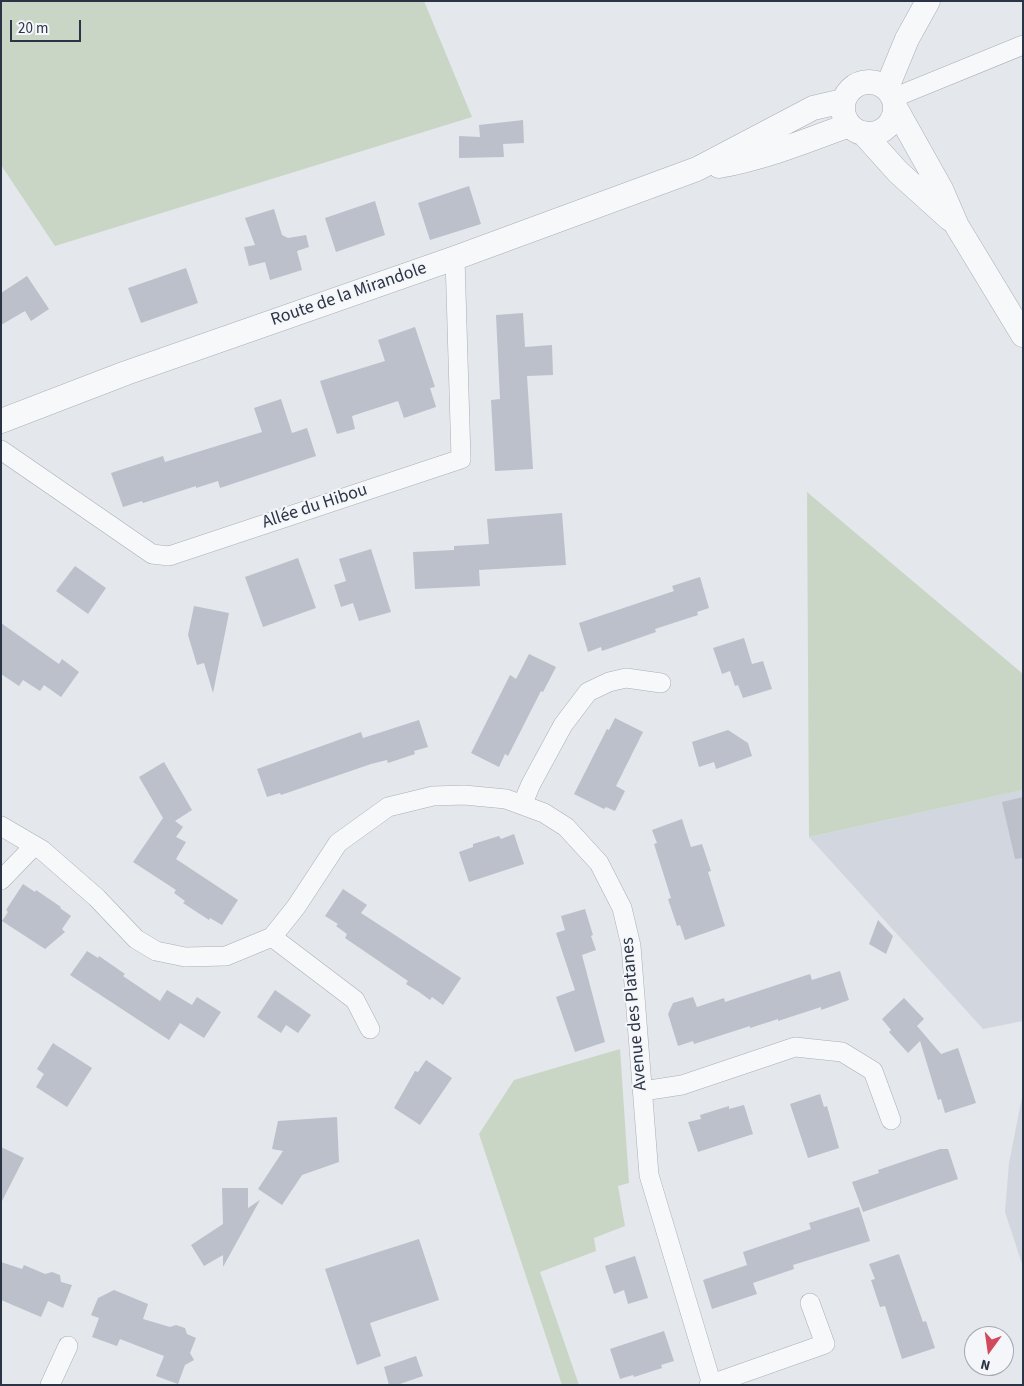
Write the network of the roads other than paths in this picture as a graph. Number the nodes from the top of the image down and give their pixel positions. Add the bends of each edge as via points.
1 (928, 1) edge
2 (1023, 45) edge
3 (892, 99) junction
4 (844, 101) junction
5 (856, 129) junction
6 (697, 169) junction
7 (957, 226) junction
8 (455, 258) junction
9 (1023, 334) edge
10 (1, 421) edge
11 (1, 450) edge
12 (661, 683) dead end
13 (522, 805) junction
14 (1, 826) edge
15 (34, 846) junction
16 (1, 880) edge
17 (272, 937) junction
18 (370, 1029) dead end
19 (643, 1090) junction
20 (891, 1120) dead end
21 (810, 1303) dead end
22 (68, 1346) dead end
23 (711, 1384) edge
24 (50, 1385) edge

1 - 3 street via 907,39 888,85
2 - 3 street
3 - 4 street via 882,86 867,82 852,88
3 - 5 street via 890,122 885,128 870,134
3 - 7 street via 941,189
4 - 5 street via 845,118
4 - 6 street, Route de la Mirandole via 812,108
5 - 6 street, Route de la Mirandole via 741,162
5 - 7 street
6 - 8 street, Route de la Mirandole
7 - 9 street
8 - 10 street, Route de la Mirandole via 126,373
8 - 11 street, Allée du Hibou via 460,459 168,556 152,554
12 - 13 street via 626,678 588,692 563,725
13 - 17 street, Avenue des Platanes via 506,799 464,795 433,796 388,807 338,843
13 - 19 street, Avenue des Platanes via 544,813 566,827 598,863 622,908 632,946
14 - 15 street, Avenue des Platanes
15 - 16 street
15 - 17 street, Avenue des Platanes via 97,898 136,940 156,951 185,957 226,956
17 - 18 street via 355,1000
19 - 20 street via 682,1085 795,1047 842,1052 873,1072
19 - 23 street, Avenue des Platanes via 649,1175
21 - 23 street via 825,1344
22 - 24 street

